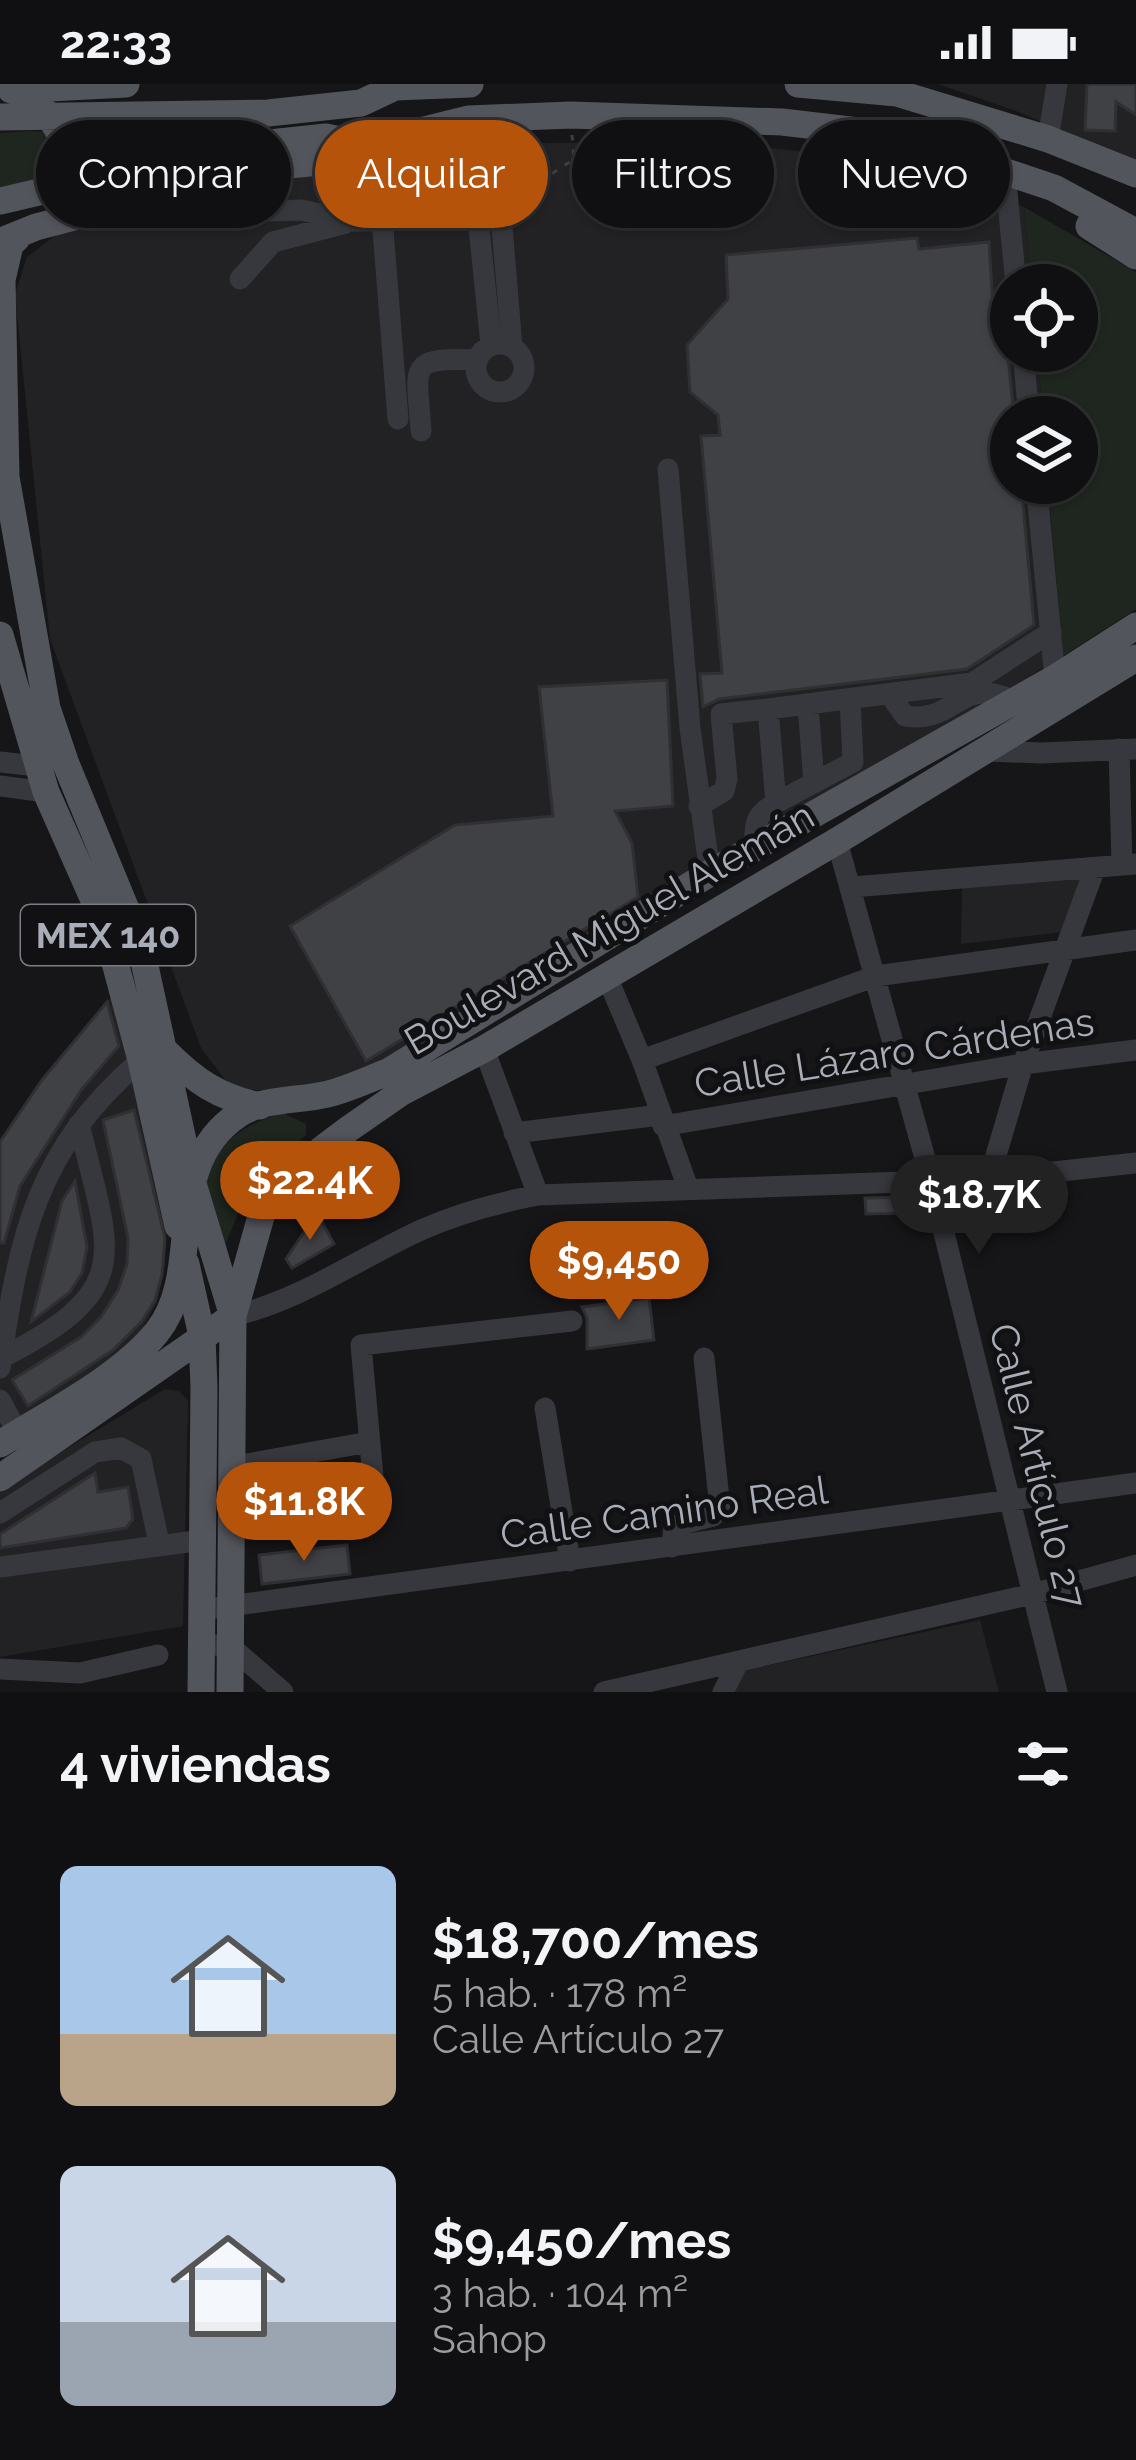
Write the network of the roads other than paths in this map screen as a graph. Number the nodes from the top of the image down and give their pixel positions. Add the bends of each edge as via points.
1 (126, 84) edge
2 (470, 84) edge
3 (798, 84) edge
4 (1058, 84) edge
5 (388, 86) edge
6 (897, 88) edge
7 (16, 90) edge
8 (0, 117) edge
9 (480, 118) junction
10 (471, 120) edge
11 (798, 124) edge
12 (315, 138) edge
13 (1048, 140) junction
14 (315, 162) edge
15 (1010, 174) edge
16 (1136, 174) edge
17 (1054, 188) junction
18 (0, 201) edge
19 (1010, 223) edge
20 (326, 228) edge
21 (381, 228) edge
22 (26, 229) edge
23 (1136, 232) edge
24 (1136, 256) edge
25 (1014, 264) edge
26 (239, 279) dead end
27 (398, 418) dead end
28 (421, 431) dead end
29 (668, 469) dead end
30 (1038, 504) edge
31 (1136, 626) edge
32 (1051, 632) junction
33 (2, 644) edge
34 (35, 645) junction
35 (1136, 658) edge
36 (1055, 678) junction
37 (890, 695) junction
38 (850, 700) junction
39 (1015, 700) junction
40 (808, 705) junction
41 (768, 709) junction
42 (1128, 749) edge
43 (988, 751) junction
44 (0, 762) edge
45 (41, 779) junction
46 (814, 783) junction
47 (0, 786) edge
48 (776, 803) junction
49 (699, 806) junction
50 (837, 841) junction
51 (755, 847) junction
52 (1129, 864) edge
53 (1095, 868) junction
54 (710, 873) junction
55 (852, 886) junction
56 (1136, 940) edge
57 (1063, 948) junction
58 (876, 976) junction
59 (607, 977) junction
60 (484, 1049) junction
61 (1136, 1050) edge
62 (153, 1055) junction
63 (642, 1060) junction
64 (1023, 1064) junction
65 (906, 1084) junction
66 (161, 1090) junction
67 (297, 1100) junction
68 (260, 1106) junction
69 (662, 1120) junction
70 (79, 1124) junction
71 (514, 1133) junction
72 (322, 1149) junction
73 (1136, 1163) edge
74 (191, 1177) junction
75 (989, 1179) junction
76 (931, 1180) junction
77 (688, 1188) junction
78 (538, 1195) junction
79 (182, 1247) junction
80 (233, 1316) junction
81 (572, 1321) dead end
82 (202, 1336) junction
83 (2, 1358) edge
84 (704, 1358) dead end
85 (0, 1368) edge
86 (142, 1383) junction
87 (0, 1400) edge
88 (204, 1404) junction
89 (545, 1408) dead end
90 (369, 1442) junction
91 (16, 1445) edge
92 (230, 1467) junction
93 (0, 1478) edge
94 (1136, 1483) edge
95 (375, 1499) dead end
96 (1010, 1501) junction
97 (0, 1513) edge
98 (203, 1540) junction
99 (159, 1543) junction
100 (672, 1547) junction
101 (570, 1561) junction
102 (1136, 1565) edge
103 (0, 1568) edge
104 (1032, 1594) junction
105 (231, 1607) junction
106 (202, 1608) junction
107 (201, 1643) junction
108 (230, 1647) junction
109 (158, 1655) dead end
110 (739, 1661) junction
111 (0, 1669) edge
112 (201, 1692) edge
113 (230, 1692) edge
114 (283, 1692) edge
115 (604, 1692) edge
116 (723, 1692) edge
117 (1057, 1692) edge

1 - 7 main road
2 - 5 main road
3 - 6 main road
4 - 13 street
5 - 8 main road via 361,104 268,113
6 - 13 main road
7 - 22 main road via 50,114 67,152 67,173
9 - 10 main road
9 - 11 main road
9 - 28 street via 494,351 423,364
12 - 18 main road via 232,147
13 - 16 main road
14 - 22 main road via 267,167
15 - 17 main road
17 - 23 main road
17 - 24 main road via 1081,221
19 - 25 street
20 - 26 street via 273,242
21 - 27 street
22 - 34 main road, MEX 140 via 10,245 2,280 1,380 9,512
29 - 49 street
30 - 32 street
31 - 36 main road, Boulevard Miguel Alemán
32 - 36 street
32 - 37 street via 972,682
33 - 34 main road
33 - 45 main road, MEX 140
34 - 62 main road, MEX 140 via 66,764 140,943
35 - 43 main road, Boulevard Miguel Alemán
36 - 39 main road, Boulevard Miguel Alemán
37 - 38 street
37 - 39 street via 905,716 926,719 976,694
38 - 40 street
38 - 46 street via 854,761
39 - 51 main road, Boulevard Miguel Alemán
40 - 41 street
40 - 46 street
41 - 48 street
41 - 49 street via 721,714 727,779
42 - 43 street
42 - 52 street
43 - 50 main road, Boulevard Miguel Alemán
44 - 45 street
45 - 47 street
45 - 62 main road, MEX 140
46 - 48 street
48 - 51 street via 754,823
49 - 54 street
50 - 55 street, Calle Artículo 27
50 - 59 main road, Boulevard Miguel Alemán
51 - 54 main road, Boulevard Miguel Alemán
52 - 53 street
53 - 55 street
53 - 57 street
54 - 67 main road, Boulevard Miguel Alemán via 388,1072
55 - 58 street, Calle Artículo 27
56 - 57 street
57 - 58 street
57 - 64 street
58 - 63 street
58 - 65 street, Calle Artículo 27
59 - 60 main road, Boulevard Miguel Alemán
59 - 63 street
60 - 71 street
60 - 72 main road, Boulevard Miguel Alemán via 402,1092
61 - 64 street, Calle Lázaro Cárdenas
62 - 66 main road, MEX 140
62 - 68 main road via 224,1098
62 - 70 street via 104,1092
63 - 69 street
64 - 65 street, Calle Lázaro Cárdenas
64 - 75 street
65 - 69 street, Calle Lázaro Cárdenas
65 - 76 street, Calle Artículo 27
66 - 74 main road, MEX 140
66 - 79 main road, MEX 140
67 - 68 main road, Boulevard Miguel Alemán
67 - 72 main road via 317,1121
68 - 74 main road, Boulevard Miguel Alemán via 214,1138
69 - 71 street, Calle Lázaro Cárdenas
69 - 77 street
70 - 83 street via 44,1178 18,1259
70 - 83 street via 106,1241 103,1275 51,1333
71 - 78 street
72 - 80 main road, Boulevard Miguel Alemán via 262,1213
73 - 75 street
74 - 79 main road, Boulevard Miguel Alemán
74 - 80 main road, MEX 140
75 - 76 street
76 - 77 street
76 - 96 street, Calle Artículo 27
77 - 78 street
78 - 80 street via 476,1208 273,1306
79 - 82 main road, MEX 140
79 - 91 main road, Boulevard Miguel Alemán via 175,1295 159,1330
80 - 82 main road
80 - 92 main road, MEX 140
81 - 90 street via 362,1345
82 - 86 main road
82 - 88 main road, MEX 140
83 - 85 street
84 - 100 street via 720,1508 674,1526
86 - 88 main road via 182,1379
86 - 91 main road
87 - 91 street
88 - 98 main road, MEX 140
89 - 101 street
90 - 92 street
90 - 95 street
91 - 93 main road
92 - 105 main road, MEX 140
94 - 96 street, Calle Camino Real
96 - 100 street, Calle Camino Real
96 - 104 street, Calle Artículo 27
97 - 99 street via 95,1452 121,1448 141,1459
98 - 99 street
98 - 106 main road, MEX 140
99 - 103 street
100 - 101 street, Calle Camino Real
101 - 105 street, Calle Camino Real
102 - 104 street
104 - 110 street
104 - 117 street, Calle Artículo 27
105 - 106 street, Calle Camino Real
105 - 108 main road, MEX 140
106 - 107 main road, MEX 140
107 - 108 street
107 - 112 main road, MEX 140
108 - 113 main road, MEX 140
108 - 114 street
109 - 111 street via 80,1672
110 - 115 street
110 - 116 street

